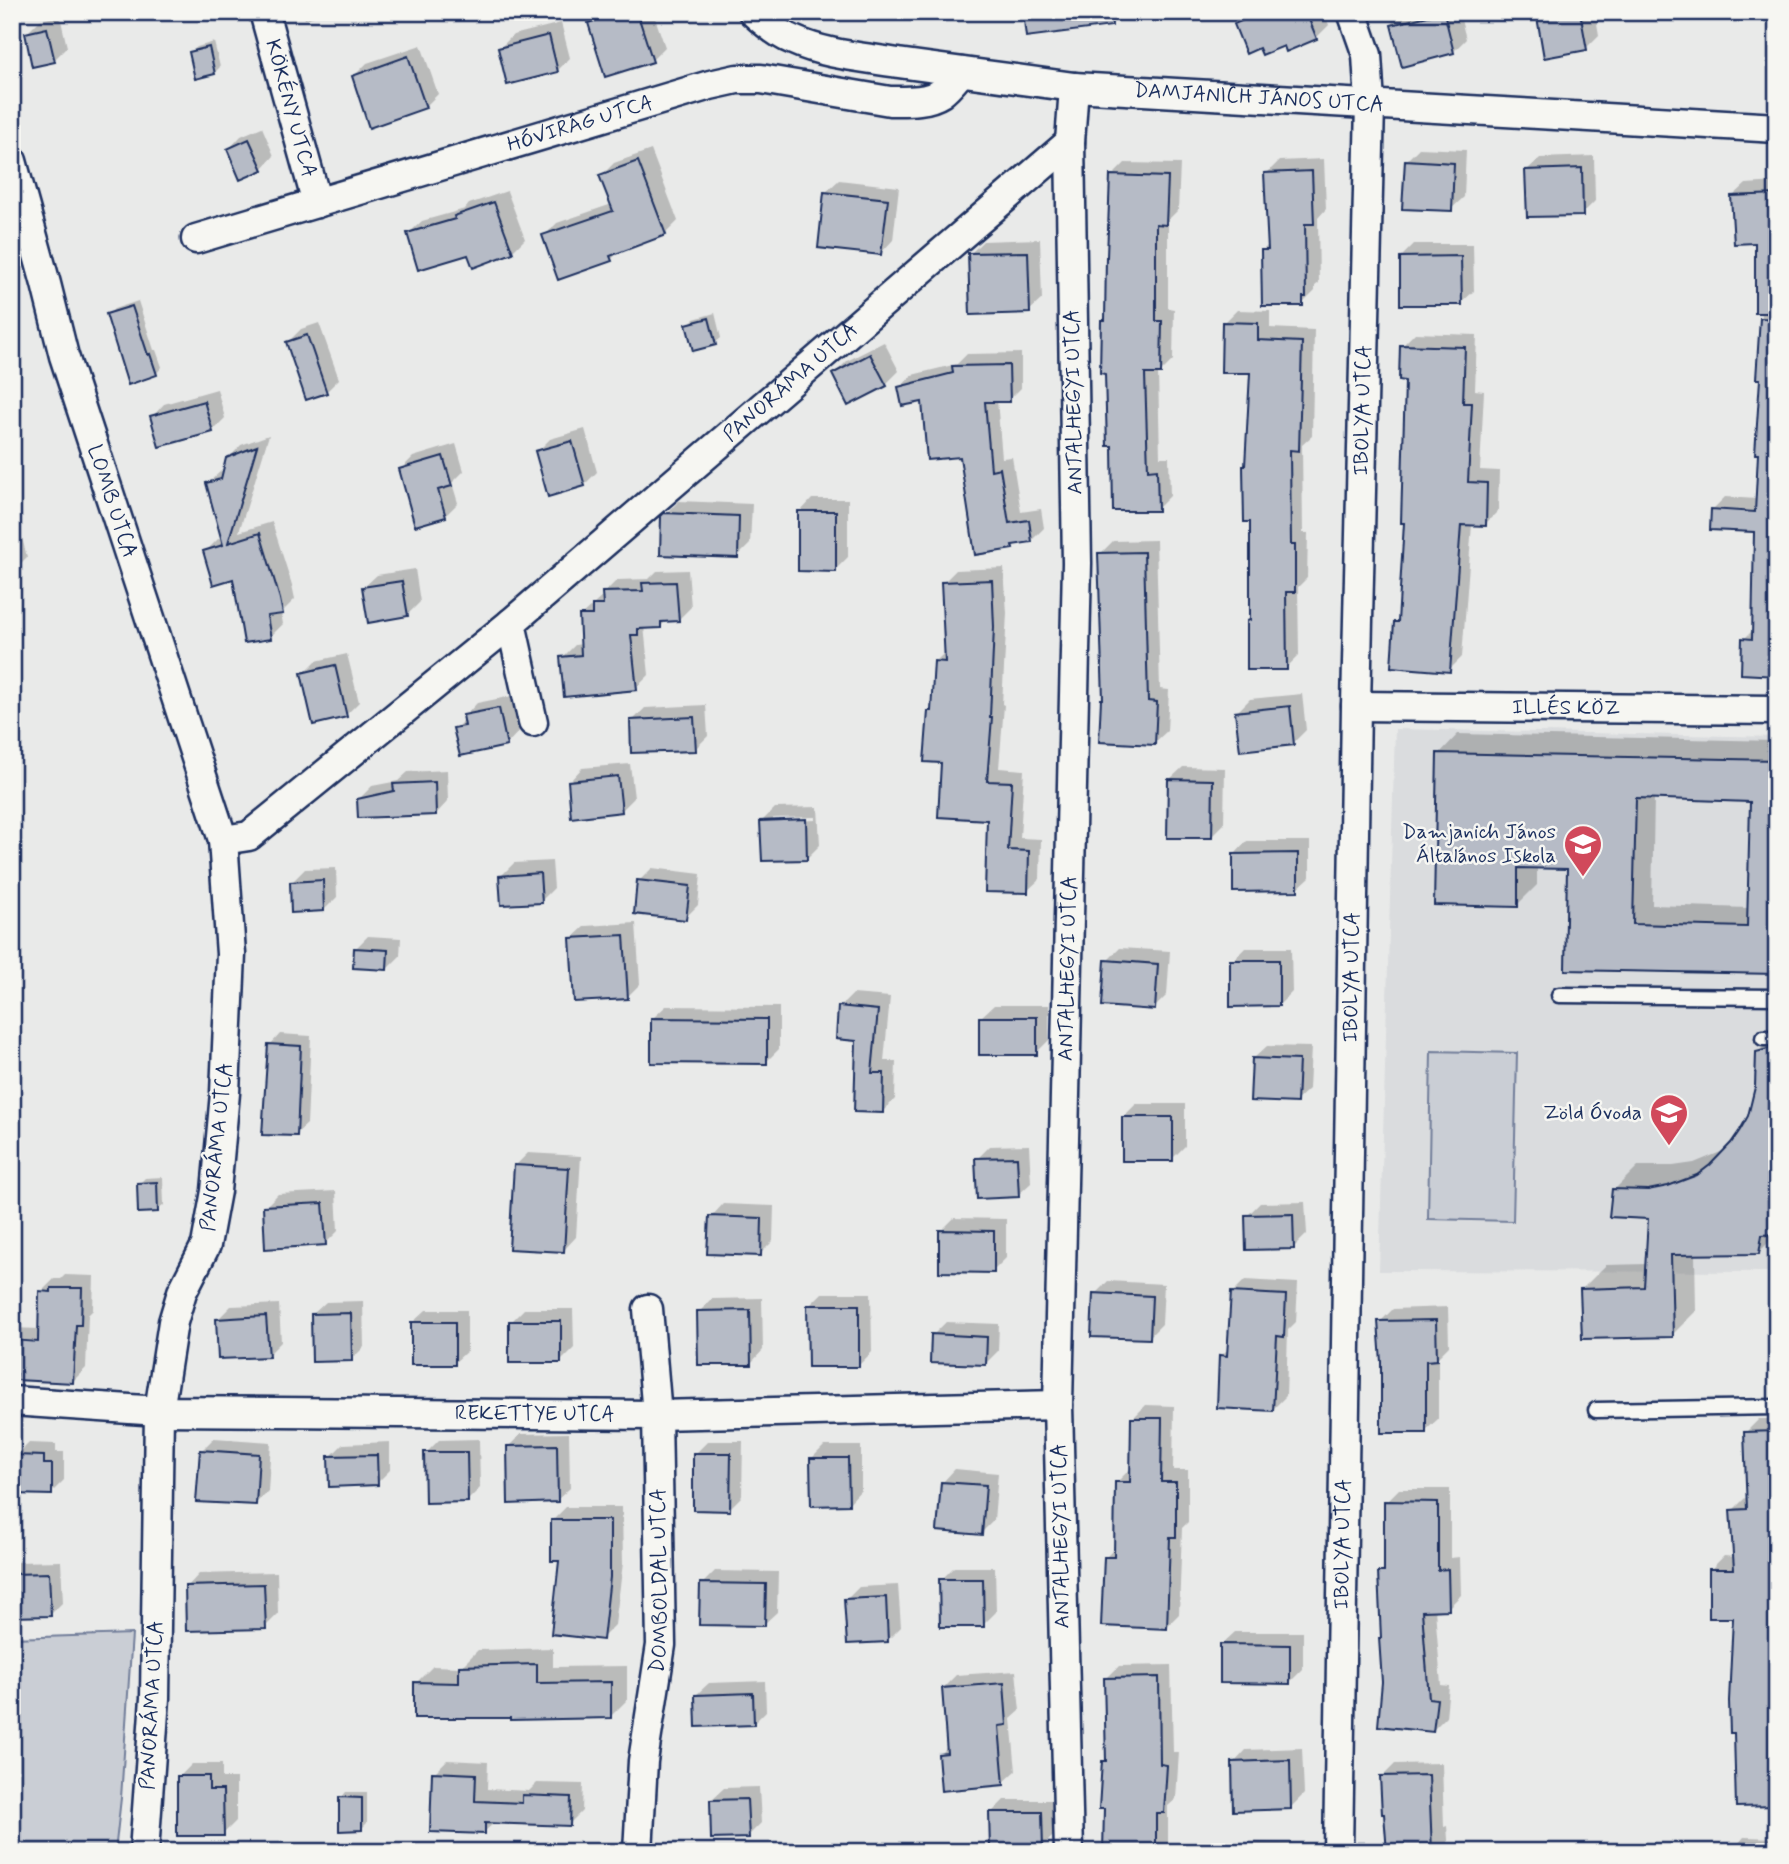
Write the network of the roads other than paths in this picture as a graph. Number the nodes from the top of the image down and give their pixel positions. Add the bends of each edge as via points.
1 (264, 12) edge
2 (753, 12) edge
3 (1352, 12) edge
4 (961, 72) junction
5 (1074, 87) junction
6 (1370, 104) junction
7 (1777, 128) edge
8 (1070, 142) junction
9 (12, 161) edge
10 (317, 203) junction
11 (196, 239) dead end
12 (510, 623) junction
13 (1356, 706) junction
14 (1777, 710) edge
15 (533, 722) dead end
16 (223, 840) junction
17 (1559, 995) dead end
18 (1777, 997) edge
19 (648, 1308) dead end
20 (12, 1401) edge
21 (1058, 1405) junction
22 (1777, 1407) edge
23 (1596, 1410) dead end
24 (159, 1411) junction
25 (657, 1415) junction
26 (144, 1852) edge
27 (638, 1852) edge
28 (1069, 1852) edge
29 (1338, 1852) edge

1 - 10 street, KÖKÉNY UTCA
2 - 4 street, DAMJANICH JÁNOS UTCA via 790,40 813,48
3 - 6 street, IBOLYA UTCA via 1367,55
4 - 5 street, DAMJANICH JÁNOS UTCA
4 - 10 street, HÓVIRÁG UTCA via 941,93 890,102 761,79 737,79
5 - 6 street, DAMJANICH JÁNOS UTCA
5 - 8 street, ANTALHEGYI UTCA
6 - 7 street, DAMJANICH JÁNOS UTCA
6 - 13 street, IBOLYA UTCA
8 - 12 street, PANORÁMA UTCA
8 - 21 street, ANTALHEGYI UTCA via 1077,563
9 - 16 street, LOMB UTCA via 64,356
10 - 11 street, HÓVIRÁG UTCA
12 - 15 street
12 - 16 street, PANORÁMA UTCA via 249,835
13 - 14 street, ILLÉS KÖZ
13 - 29 street, IBOLYA UTCA
16 - 24 street, PANORÁMA UTCA via 231,954 216,1191 206,1245 182,1292 173,1322
17 - 18 lane
19 - 25 street, DOMBOLDAL UTCA
20 - 24 street, REKETTYE UTCA
21 - 25 street, REKETTYE UTCA
21 - 28 street, ANTALHEGYI UTCA
22 - 23 lane
24 - 25 street, REKETTYE UTCA
24 - 26 street, PANORÁMA UTCA via 155,1698
25 - 27 street, DOMBOLDAL UTCA via 661,1645 643,1761

